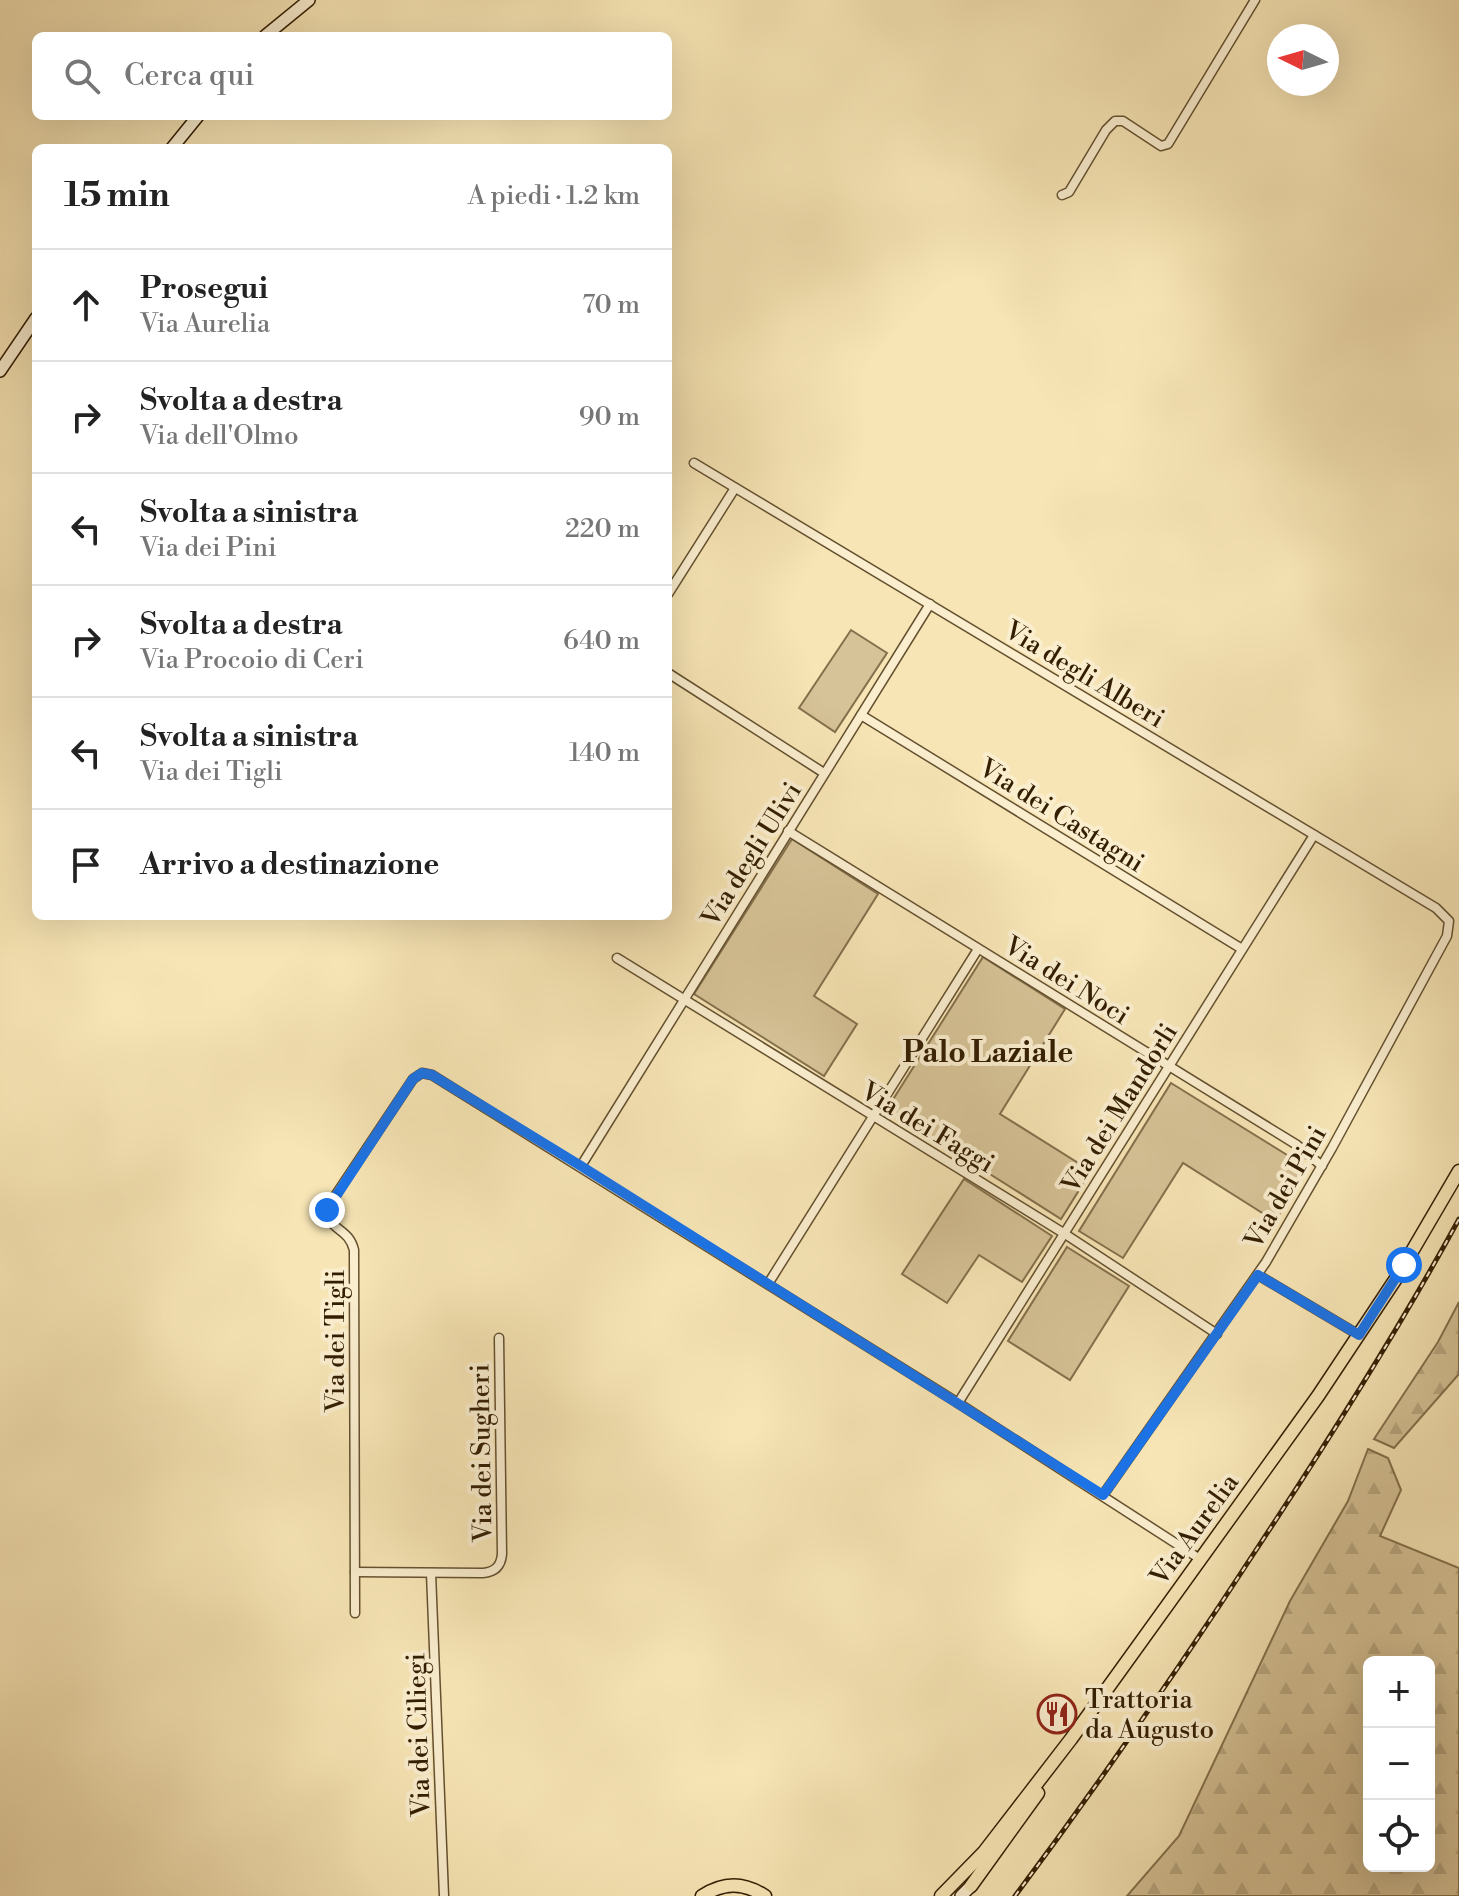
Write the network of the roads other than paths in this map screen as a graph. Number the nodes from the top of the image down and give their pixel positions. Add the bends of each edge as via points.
1 (309, 0) edge
2 (1255, 0) edge
3 (270, 32) edge
4 (195, 120) edge
5 (175, 144) edge
6 (1062, 195) dead end
7 (32, 324) edge
8 (0, 371) edge
9 (694, 463) dead end
10 (735, 488) junction
11 (672, 588) edge
12 (930, 604) junction
13 (672, 676) edge
14 (861, 715) junction
15 (824, 773) junction
16 (788, 831) junction
17 (1314, 835) junction
18 (1450, 924) joint
19 (978, 949) junction
20 (1242, 949) junction
21 (617, 958) dead end
22 (684, 999) junction
23 (1168, 1067) junction
24 (873, 1117) junction
25 (581, 1166) junction
26 (1322, 1166) junction
27 (1459, 1171) edge
28 (1065, 1234) junction
29 (1258, 1275) junction
30 (768, 1284) junction
31 (1217, 1334) junction
32 (1359, 1335) junction
33 (499, 1338) dead end
34 (958, 1403) junction
35 (1103, 1495) junction
36 (1200, 1559) junction
37 (355, 1572) junction
38 (431, 1573) junction
39 (355, 1613) dead end
40 (1071, 1739) junction
41 (971, 1886) joint
42 (444, 1896) edge
43 (702, 1896) edge
44 (765, 1896) edge
45 (941, 1896) edge
46 (961, 1896) edge

1 - 3 street
2 - 6 street via 1168,144 1161,146 1115,121
4 - 5 street
7 - 8 street
9 - 10 street, Via degli Alberi
10 - 11 street
10 - 12 street, Via degli Alberi
12 - 14 street, Via degli Ulivi
12 - 17 street, Via degli Alberi
13 - 15 street
14 - 15 street, Via degli Ulivi
14 - 20 street, Via dei Castagni
15 - 16 street, Via degli Ulivi
16 - 19 street, Via dei Noci
16 - 22 street, Via degli Ulivi
17 - 18 street, Via degli Alberi via 1436,908
17 - 20 street, Via dei Mandorli
18 - 26 street, Via dei Pini
19 - 23 street, Via dei Noci
19 - 24 street
20 - 23 street, Via dei Mandorli
21 - 22 street, Via dei Faggi
22 - 24 street, Via dei Faggi
22 - 25 street, Via degli Ulivi
23 - 26 street, Via dei Noci via 1301,1147
23 - 28 street, Via dei Mandorli
24 - 28 street, Via dei Faggi
24 - 30 street
25 - 30 street
25 - 37 street, Via dei Tigli via 422,1073 327,1210 354,1250
26 - 29 street, Via dei Pini
27 - 32 main road, Via Aurelia
28 - 31 street, Via dei Faggi
28 - 34 street, Via dei Mandorli
29 - 31 street, Via dei Pini
29 - 32 street
30 - 34 street
31 - 35 street, Via dei Pini
32 - 36 main road, Via Aurelia
33 - 38 street, Via dei Sugheri via 500,1562 487,1573
34 - 35 street
35 - 36 street
36 - 40 main road, Via Aurelia
37 - 38 street, Via dei Sugheri
37 - 39 street, Via dei Tigli
38 - 42 street, Via dei Ciliegi
40 - 41 main road
40 - 45 main road, Via Aurelia via 984,1852
41 - 46 street
43 - 44 main road via 730,1885

